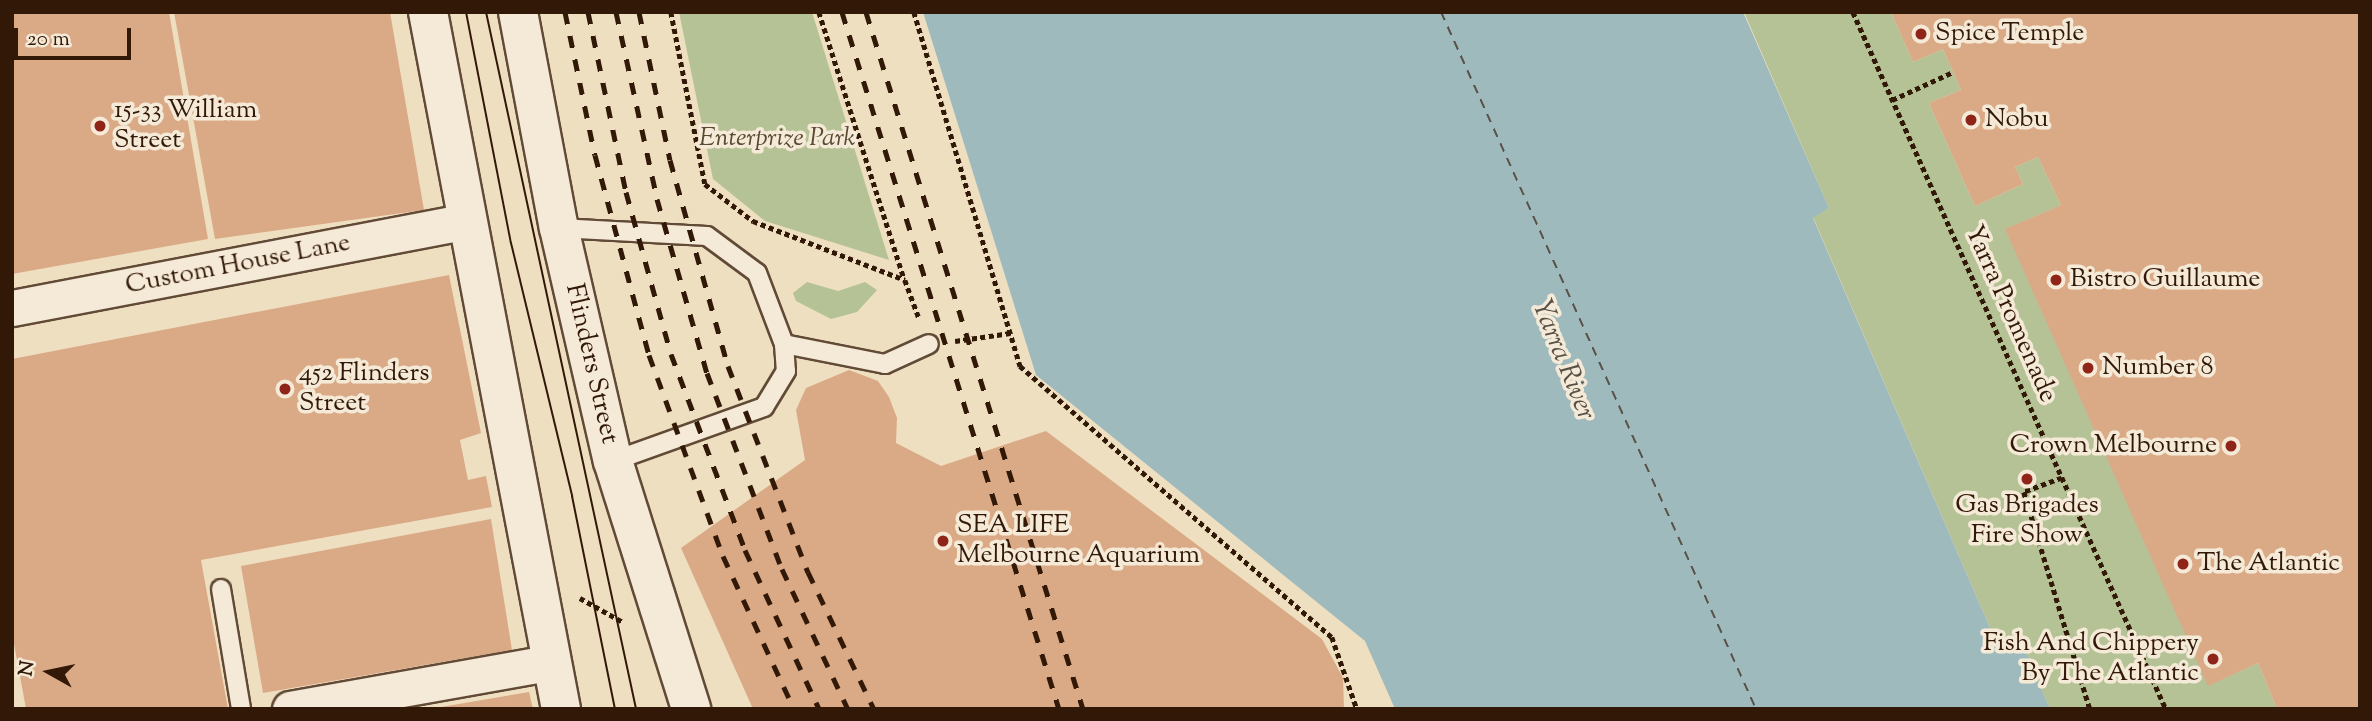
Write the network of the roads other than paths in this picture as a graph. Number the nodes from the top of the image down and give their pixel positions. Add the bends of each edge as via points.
1 (428, 12) edge
2 (518, 12) edge
3 (464, 222) junction
4 (559, 228) junction
5 (12, 309) edge
6 (784, 344) junction
7 (929, 344) road end
8 (613, 461) junction
9 (220, 589) dead end
10 (549, 663) junction
11 (381, 700) edge
12 (241, 709) edge
13 (290, 709) edge
14 (561, 709) edge
15 (691, 709) edge

1 - 3 main road
2 - 4 main road, Flinders Street
3 - 5 street, Custom House Lane
3 - 10 main road
4 - 6 lane via 707,236 757,273
4 - 8 main road, Flinders Street
6 - 7 lane via 885,364
6 - 8 lane via 786,371 764,407
8 - 15 main road, Flinders Street
9 - 12 lane
10 - 11 street
10 - 14 main road
11 - 13 street

